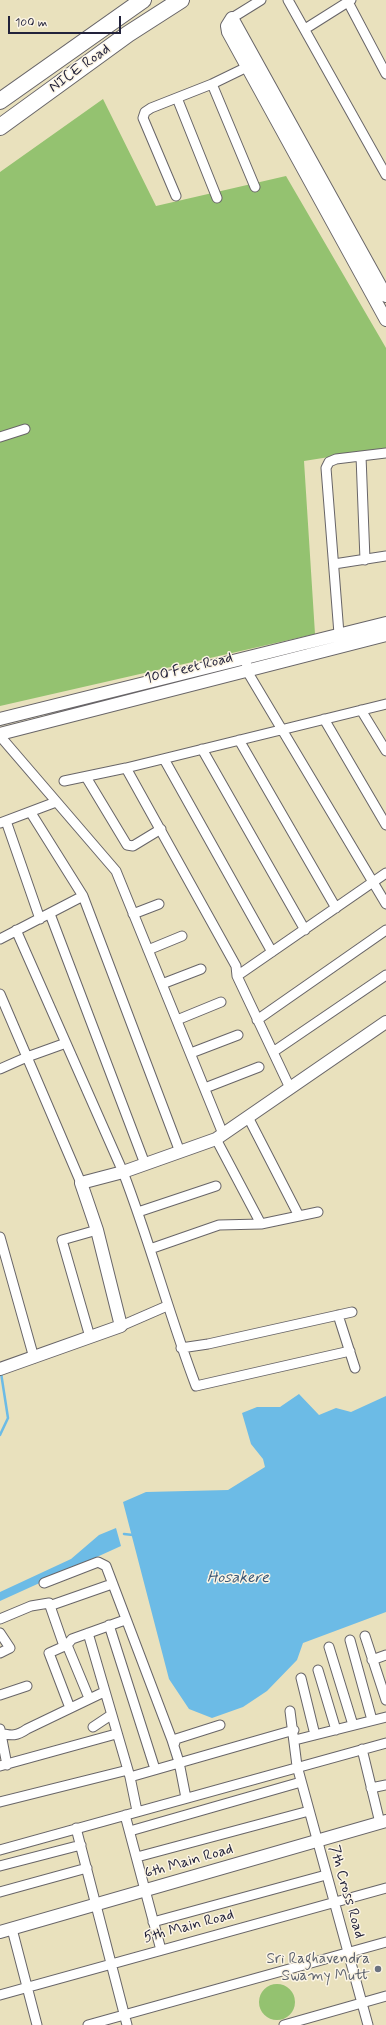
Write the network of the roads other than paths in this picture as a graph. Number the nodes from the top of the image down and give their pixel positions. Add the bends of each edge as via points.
1 (143, 0) edge
2 (181, 0) edge
3 (261, 0) edge
4 (288, 0) edge
5 (349, 1) edge
6 (232, 18) junction
7 (305, 29) junction
8 (247, 67) junction
9 (386, 74) edge
10 (212, 84) junction
11 (178, 98) junction
12 (0, 100) edge
13 (0, 127) edge
14 (386, 175) edge
15 (255, 187) dead end
16 (176, 196) dead end
17 (218, 198) dead end
18 (378, 285) edge
19 (386, 296) edge
20 (386, 320) edge
21 (25, 429) dead end
22 (0, 437) edge
23 (386, 453) edge
24 (361, 456) junction
25 (386, 556) edge
26 (365, 560) junction
27 (334, 564) junction
28 (386, 623) edge
29 (339, 634) junction
30 (386, 635) edge
31 (246, 657) junction
32 (247, 670) junction
33 (386, 704) edge
34 (362, 710) junction
35 (0, 719) edge
36 (324, 719) junction
37 (282, 730) junction
38 (0, 735) edge
39 (240, 740) junction
40 (202, 749) junction
41 (386, 751) edge
42 (164, 759) junction
43 (126, 768) junction
44 (86, 777) junction
45 (64, 781) dead end
46 (56, 802) junction
47 (31, 813) junction
48 (3, 822) edge
49 (385, 822) edge
50 (160, 829) junction
51 (386, 873) edge
52 (373, 882) junction
53 (83, 896) junction
54 (159, 904) dead end
55 (386, 904) edge
56 (336, 908) junction
57 (50, 914) junction
58 (133, 914) junction
59 (40, 919) junction
60 (16, 930) junction
61 (305, 930) junction
62 (386, 930) edge
63 (182, 936) dead end
64 (0, 939) edge
65 (148, 950) junction
66 (272, 952) junction
67 (201, 969) dead end
68 (386, 975) edge
69 (237, 976) junction
70 (162, 984) junction
71 (0, 994) edge
72 (221, 1002) dead end
73 (177, 1020) junction
74 (257, 1020) junction
75 (386, 1022) edge
76 (238, 1036) dead end
77 (66, 1043) junction
78 (273, 1052) junction
79 (191, 1053) junction
80 (27, 1057) junction
81 (259, 1067) dead end
82 (0, 1069) edge
83 (206, 1088) junction
84 (290, 1088) junction
85 (248, 1117) junction
86 (220, 1136) junction
87 (180, 1152) junction
88 (145, 1164) junction
89 (123, 1172) junction
90 (81, 1183) junction
91 (216, 1186) dead end
92 (138, 1212) junction
93 (318, 1212) dead end
94 (299, 1216) junction
95 (260, 1224) junction
96 (97, 1230) junction
97 (0, 1238) edge
98 (150, 1249) junction
99 (167, 1306) junction
100 (352, 1312) dead end
101 (338, 1315) junction
102 (121, 1326) junction
103 (90, 1337) junction
104 (181, 1348) junction
105 (350, 1352) junction
106 (34, 1358) junction
107 (355, 1368) dead end
108 (0, 1369) edge
109 (44, 1583) dead end
110 (112, 1584) junction
111 (52, 1605) dead end
112 (0, 1619) edge
113 (125, 1620) junction
114 (109, 1626) junction
115 (0, 1633) edge
116 (88, 1633) junction
117 (365, 1636) dead end
118 (350, 1640) dead end
119 (66, 1645) junction
120 (329, 1647) dead end
121 (0, 1653) edge
122 (386, 1655) edge
123 (372, 1660) junction
124 (318, 1670) dead end
125 (301, 1678) dead end
126 (27, 1686) dead end
127 (104, 1692) junction
128 (0, 1695) edge
129 (89, 1698) junction
130 (386, 1700) edge
131 (70, 1708) junction
132 (290, 1711) dead end
133 (111, 1715) junction
134 (386, 1717) edge
135 (372, 1720) junction
136 (220, 1725) dead end
137 (353, 1725) junction
138 (93, 1727) dead end
139 (294, 1730) junction
140 (336, 1730) junction
141 (0, 1732) edge
142 (116, 1734) junction
143 (314, 1735) junction
144 (295, 1740) junction
145 (386, 1743) edge
146 (174, 1745) junction
147 (362, 1749) junction
148 (179, 1762) junction
149 (4, 1765) edge
150 (297, 1766) junction
151 (155, 1769) junction
152 (129, 1773) junction
153 (302, 1782) junction
154 (386, 1785) edge
155 (371, 1788) junction
156 (186, 1798) junction
157 (0, 1802) edge
158 (137, 1811) junction
159 (309, 1811) junction
160 (125, 1815) junction
161 (383, 1822) edge
162 (76, 1828) junction
163 (130, 1831) junction
164 (317, 1841) junction
165 (81, 1845) junction
166 (0, 1850) edge
167 (137, 1857) junction
168 (0, 1866) edge
169 (87, 1868) junction
170 (326, 1874) junction
171 (386, 1888) edge
172 (146, 1891) junction
173 (0, 1892) edge
174 (334, 1902) junction
175 (96, 1905) junction
176 (153, 1922) junction
177 (12, 1929) junction
178 (0, 1932) edge
179 (386, 1942) edge
180 (161, 1950) junction
181 (348, 1953) junction
182 (111, 1963) junction
183 (27, 1987) junction
184 (0, 1994) edge
185 (386, 1996) edge
186 (362, 2003) junction
187 (124, 2014) junction
188 (37, 2025) edge
189 (88, 2025) edge
190 (127, 2025) edge
191 (284, 2025) edge
192 (368, 2025) edge

1 - 12 highway, NICE Road
2 - 13 highway, NICE Road via 128,34
3 - 6 street
4 - 7 street
5 - 7 street
5 - 9 street
6 - 8 street via 227,26 228,32
6 - 18 street
7 - 14 street
8 - 10 street
8 - 18 street
10 - 11 street
10 - 15 street
11 - 16 street via 148,109 142,118
11 - 17 street
18 - 19 street
18 - 20 street
21 - 22 street
23 - 24 street
24 - 26 street
24 - 27 street via 332,460 326,468
25 - 26 street
26 - 27 street
27 - 29 street
28 - 29 street, 100 Feet Road
29 - 31 street, 100 Feet Road
30 - 32 street, 100 Feet Road
31 - 32 street
31 - 35 street, 100 Feet Road
32 - 37 street
32 - 38 street, 100 Feet Road
33 - 34 street
34 - 36 street
34 - 41 street
36 - 37 street
36 - 49 street
37 - 39 street
37 - 52 street
38 - 46 street
39 - 40 street
39 - 56 street
40 - 42 street
40 - 61 street
42 - 43 street
42 - 66 street
43 - 44 street
43 - 50 street
44 - 45 street
44 - 50 street via 127,845 133,846
46 - 47 street
46 - 58 street via 116,871
47 - 48 street
47 - 53 street
48 - 59 street
50 - 69 street via 236,966
51 - 52 street
52 - 55 street
52 - 56 street
53 - 57 street
53 - 87 street
54 - 58 street
56 - 61 street
57 - 59 street
57 - 88 street
58 - 65 street
59 - 60 street
60 - 64 street
60 - 77 street
61 - 66 street
62 - 74 street
63 - 65 street
65 - 70 street
66 - 69 street
67 - 70 street
68 - 78 street
69 - 74 street
70 - 73 street
71 - 80 street
72 - 73 street
73 - 79 street
74 - 78 street
75 - 84 street
76 - 79 street
77 - 80 street
77 - 89 street
78 - 84 street
79 - 83 street
80 - 82 street
80 - 90 street
81 - 83 street
83 - 86 street
84 - 85 street
85 - 86 street
85 - 94 street
86 - 87 street
86 - 95 street
87 - 88 street
88 - 89 street
89 - 90 street
89 - 92 street
90 - 96 street
91 - 92 street
92 - 98 street
93 - 94 street
94 - 95 street
95 - 98 street via 219,1225
96 - 102 street
96 - 103 street via 62,1240
97 - 106 street
98 - 99 street
99 - 102 street
99 - 104 street
100 - 101 street
101 - 104 street
101 - 105 street
102 - 103 street
103 - 106 street
104 - 105 street via 196,1386
105 - 107 street
106 - 108 street
109 - 110 street via 98,1562 106,1566
110 - 111 street
110 - 113 street
112 - 119 street via 31,1606 49,1603
113 - 114 street
113 - 146 street
114 - 116 street
114 - 151 street
115 - 121 street via 10,1648
116 - 119 street via 72,1639
116 - 127 street
117 - 123 street
118 - 135 street
119 - 129 street
119 - 131 street via 49,1653
120 - 137 street
122 - 123 street
123 - 130 street
124 - 140 street
125 - 143 street
126 - 128 street
127 - 129 street
127 - 133 street
129 - 131 street
131 - 141 street via 18,1735 10,1736
132 - 139 street, 7th Cross Road
133 - 138 street
133 - 142 street
134 - 135 street
135 - 137 street
136 - 146 street via 176,1739
137 - 140 street
139 - 144 street, 7th Cross Road
139 - 148 street
140 - 143 street
141 - 149 street
142 - 149 street
142 - 152 street
143 - 144 street
144 - 150 street, 7th Cross Road
145 - 147 street
146 - 148 street
147 - 150 street
147 - 155 street
148 - 151 street
148 - 156 street
150 - 153 street, 7th Cross Road
150 - 156 street
151 - 152 street
152 - 157 street
152 - 158 street
153 - 159 street, 7th Cross Road
153 - 163 street
154 - 155 street
155 - 161 street
156 - 158 street
158 - 160 street
159 - 164 street, 7th Cross Road
159 - 167 street
160 - 162 street
160 - 163 street
161 - 164 street, 6th Main Road
162 - 165 street
162 - 166 street
163 - 167 street
164 - 170 street, 7th Cross Road
164 - 172 street, 6th Main Road
165 - 168 street
165 - 169 street
167 - 172 street
169 - 173 street
169 - 175 street
170 - 174 street, 7th Cross Road
170 - 176 street
171 - 174 street, 5th Main Road
172 - 175 street, 6th Main Road
172 - 176 street
174 - 180 street, 5th Main Road
174 - 181 street, 7th Cross Road
175 - 177 street, 6th Main Road
175 - 182 street
176 - 180 street
177 - 178 street, 6th Main Road
177 - 183 street
179 - 181 street
180 - 182 street, 5th Main Road
181 - 186 street, 7th Cross Road
181 - 187 street
182 - 183 street, 5th Main Road
182 - 187 street
183 - 184 street, 5th Main Road
183 - 188 street
185 - 186 street
186 - 191 street
186 - 192 street, 7th Cross Road
187 - 189 street
187 - 190 street

